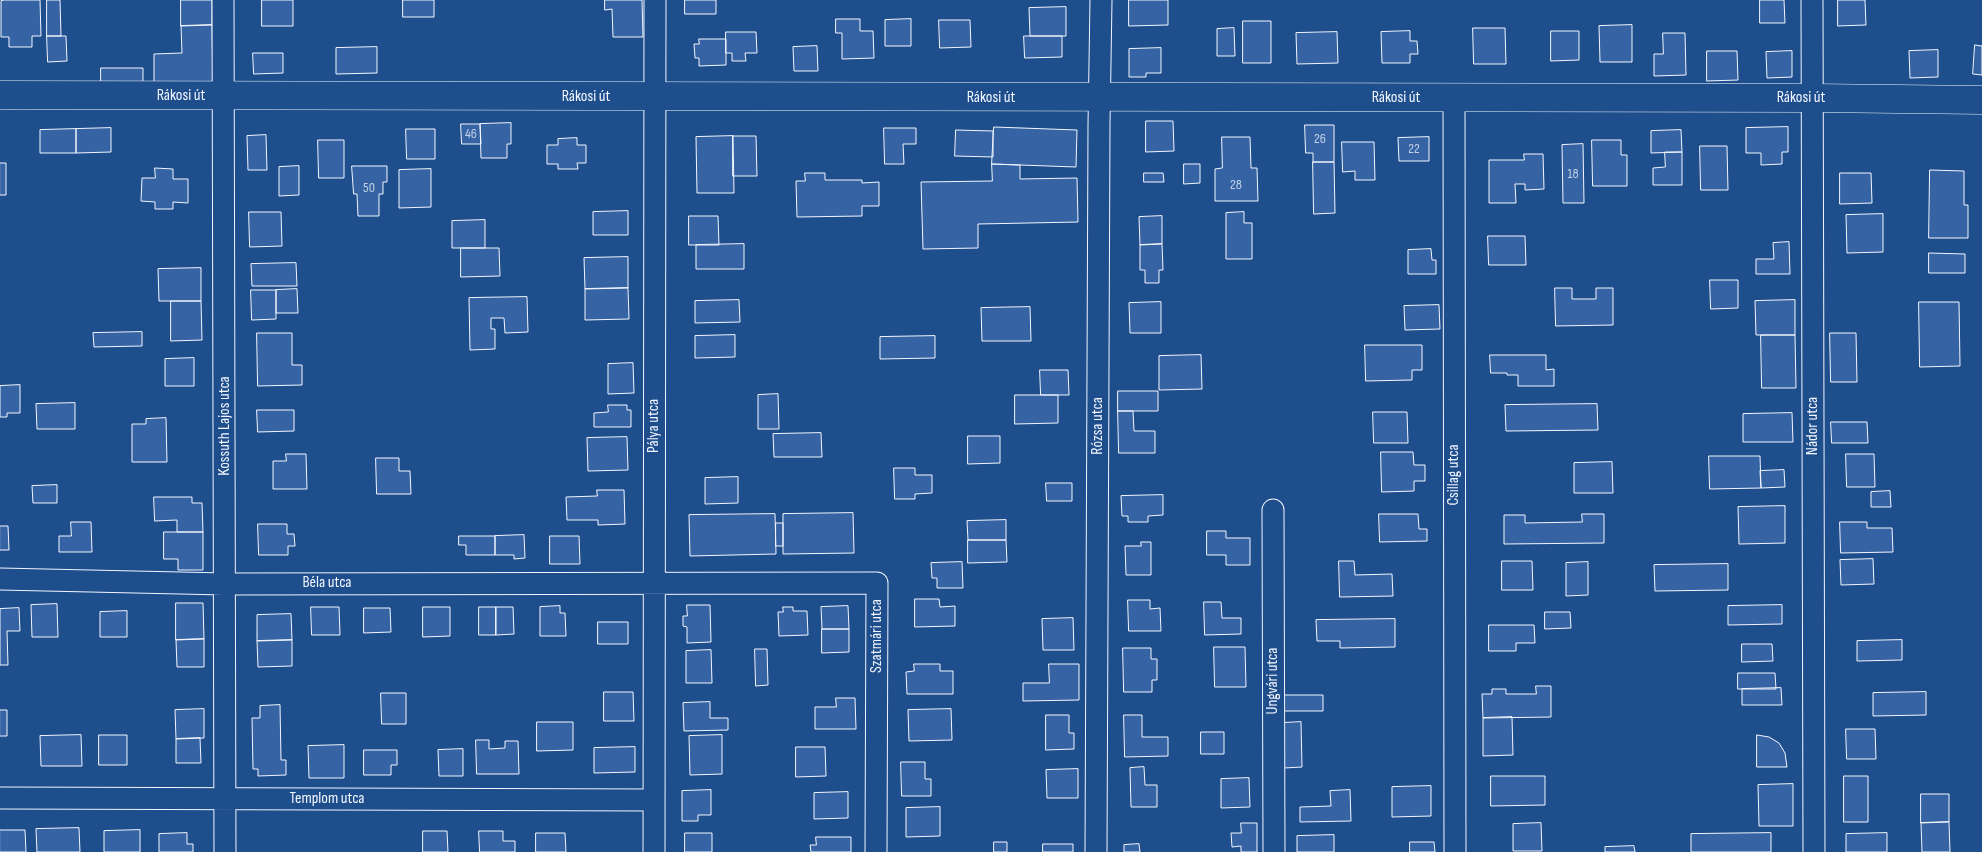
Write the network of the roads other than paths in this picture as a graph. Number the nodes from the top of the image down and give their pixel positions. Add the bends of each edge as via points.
1 (222, 0) edge
2 (655, 0) edge
3 (1101, 0) edge
4 (1812, 0) edge
5 (0, 95) edge
6 (655, 96) junction
7 (224, 97) junction
8 (1100, 98) junction
9 (1454, 98) junction
10 (1813, 98) junction
11 (1982, 100) edge
12 (1273, 510) dead end
13 (0, 579) edge
14 (654, 582) junction
15 (225, 584) junction
16 (0, 798) edge
17 (226, 798) junction
18 (654, 800) junction
19 (225, 852) edge
20 (654, 852) edge
21 (876, 852) edge
22 (1096, 852) edge
23 (1274, 852) edge
24 (1455, 852) edge
25 (1814, 852) edge

1 - 7 street, Kossuth Lajos utca
2 - 6 street, Pálya utca
3 - 8 street, Rózsa utca
4 - 10 street, Nádor utca
5 - 7 main road, Rákosi út
6 - 7 main road, Rákosi út
6 - 8 main road, Rákosi út
6 - 14 street, Pálya utca
7 - 15 street, Kossuth Lajos utca
8 - 9 main road, Rákosi út
8 - 22 street, Rózsa utca
9 - 10 main road, Rákosi út
9 - 24 street, Csillag utca
10 - 11 main road, Rákosi út
10 - 25 street, Nádor utca
12 - 23 street, Ungvári utca
13 - 15 street, Béla utca
14 - 15 street, Béla utca
14 - 18 street, Pálya utca
14 - 21 street, Szatmári utca via 877,583
15 - 17 street, Kossuth Lajos utca
16 - 17 street, Templom utca
17 - 18 street, Templom utca
17 - 19 street, Kossuth Lajos utca
18 - 20 street, Pálya utca

